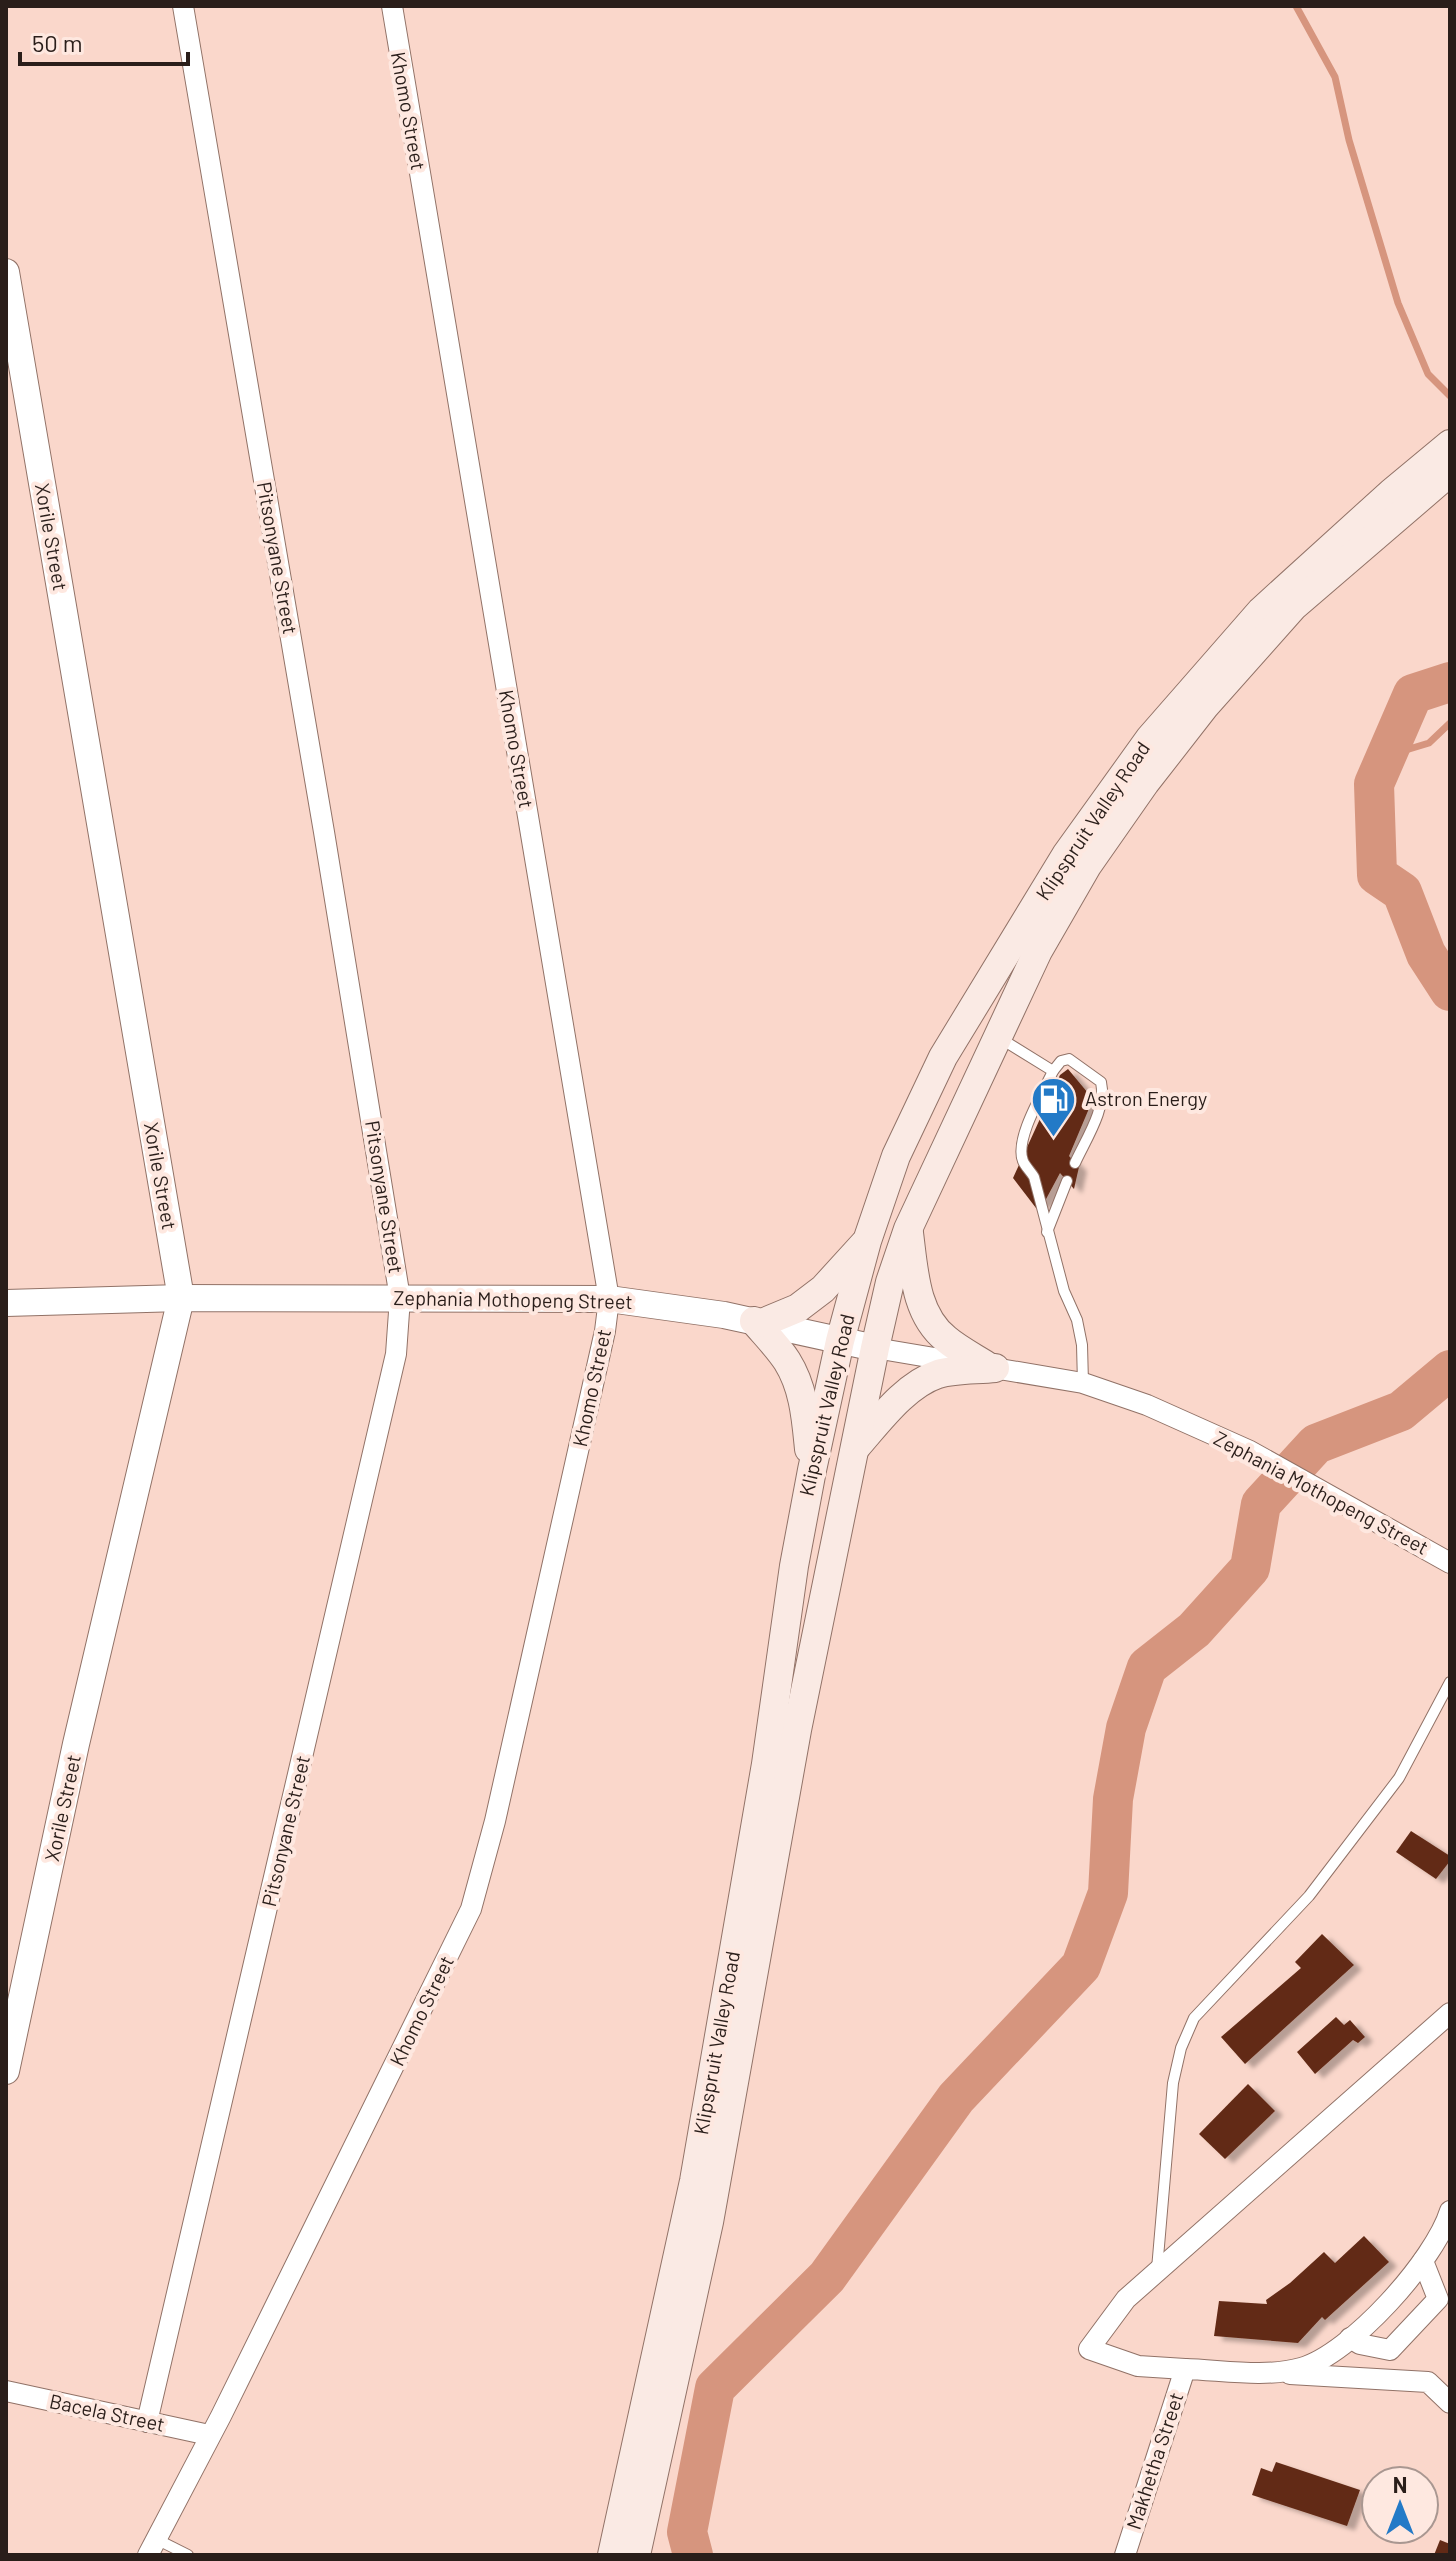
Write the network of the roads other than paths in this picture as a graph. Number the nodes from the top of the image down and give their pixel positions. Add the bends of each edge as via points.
1 (183, 6) edge
2 (392, 6) edge
3 (6, 272) edge
4 (1450, 444) edge
5 (1450, 472) edge
6 (997, 1036) junction
7 (1053, 1071) junction
8 (1075, 1163) dead end
9 (1067, 1181) dead end
10 (908, 1229) junction
11 (1047, 1232) junction
12 (867, 1241) junction
13 (181, 1298) junction
14 (400, 1298) junction
15 (609, 1299) junction
16 (6, 1303) edge
17 (758, 1322) junction
18 (840, 1341) junction
19 (875, 1348) junction
20 (992, 1368) junction
21 (1083, 1383) junction
22 (857, 1446) junction
23 (812, 1470) junction
24 (1450, 1563) edge
25 (1450, 1682) edge
26 (1450, 2013) edge
27 (10, 2030) edge
28 (6, 2071) edge
29 (1450, 2211) edge
30 (1423, 2261) junction
31 (1157, 2271) junction
32 (1350, 2338) junction
33 (1185, 2369) junction
34 (1266, 2372) junction
35 (6, 2391) edge
36 (1450, 2403) edge
37 (147, 2422) junction
38 (209, 2435) junction
39 (152, 2547) edge
40 (188, 2555) edge
41 (612, 2555) edge
42 (636, 2555) edge
43 (1125, 2555) edge

1 - 14 street, Pitsonyane Street
2 - 15 street, Khomo Street
3 - 13 street, Xorile Street
4 - 12 main road, Klipspruit Valley Road via 1261,611 1150,738 1066,855 943,1057 896,1156
5 - 6 main road, Klipspruit Valley Road via 1293,607 1205,706 1087,866
6 - 7 lane
6 - 10 main road, Klipspruit Valley Road
7 - 8 lane via 1069,1059 1101,1082 1102,1103
7 - 11 lane via 1021,1153 1034,1177
9 - 11 lane
10 - 19 main road, Klipspruit Valley Road
10 - 20 main road via 924,1313 945,1338
11 - 21 lane via 1077,1320
12 - 17 main road via 798,1308
12 - 18 main road, Klipspruit Valley Road
13 - 14 street, Zephania Mothopeng Street
13 - 16 street, Zephania Mothopeng Street
13 - 27 street, Xorile Street
14 - 15 street, Zephania Mothopeng Street
14 - 37 street, Pitsonyane Street via 393,1369
15 - 17 street, Zephania Mothopeng Street
15 - 38 street, Khomo Street via 471,1909
17 - 18 street, Zephania Mothopeng Street
17 - 23 main road via 796,1378
18 - 19 street, Zephania Mothopeng Street
18 - 23 main road, Klipspruit Valley Road
19 - 20 street, Zephania Mothopeng Street
19 - 22 main road, Klipspruit Valley Road
20 - 21 street, Zephania Mothopeng Street
20 - 22 main road via 923,1381
21 - 24 street, Zephania Mothopeng Street via 1250,1451
22 - 42 main road, Klipspruit Valley Road via 797,1730 709,2222
23 - 41 main road, Klipspruit Valley Road via 694,2181
25 - 31 lane via 1399,1778 1309,1896 1194,2018 1173,2083
26 - 31 street
27 - 28 street, Xorile Street
29 - 30 street, Makhetha Street
30 - 32 street, Makhetha Street
30 - 32 street via 1438,2299 1390,2350
31 - 33 street via 1126,2299 1089,2349 1138,2366
32 - 34 street, Makhetha Street via 1302,2368
33 - 34 street, Makhetha Street
33 - 43 street, Makhetha Street
34 - 36 street via 1428,2382
35 - 37 street, Bacela Street
37 - 38 street, Bacela Street
38 - 39 street, Khomo Street
39 - 40 lane

